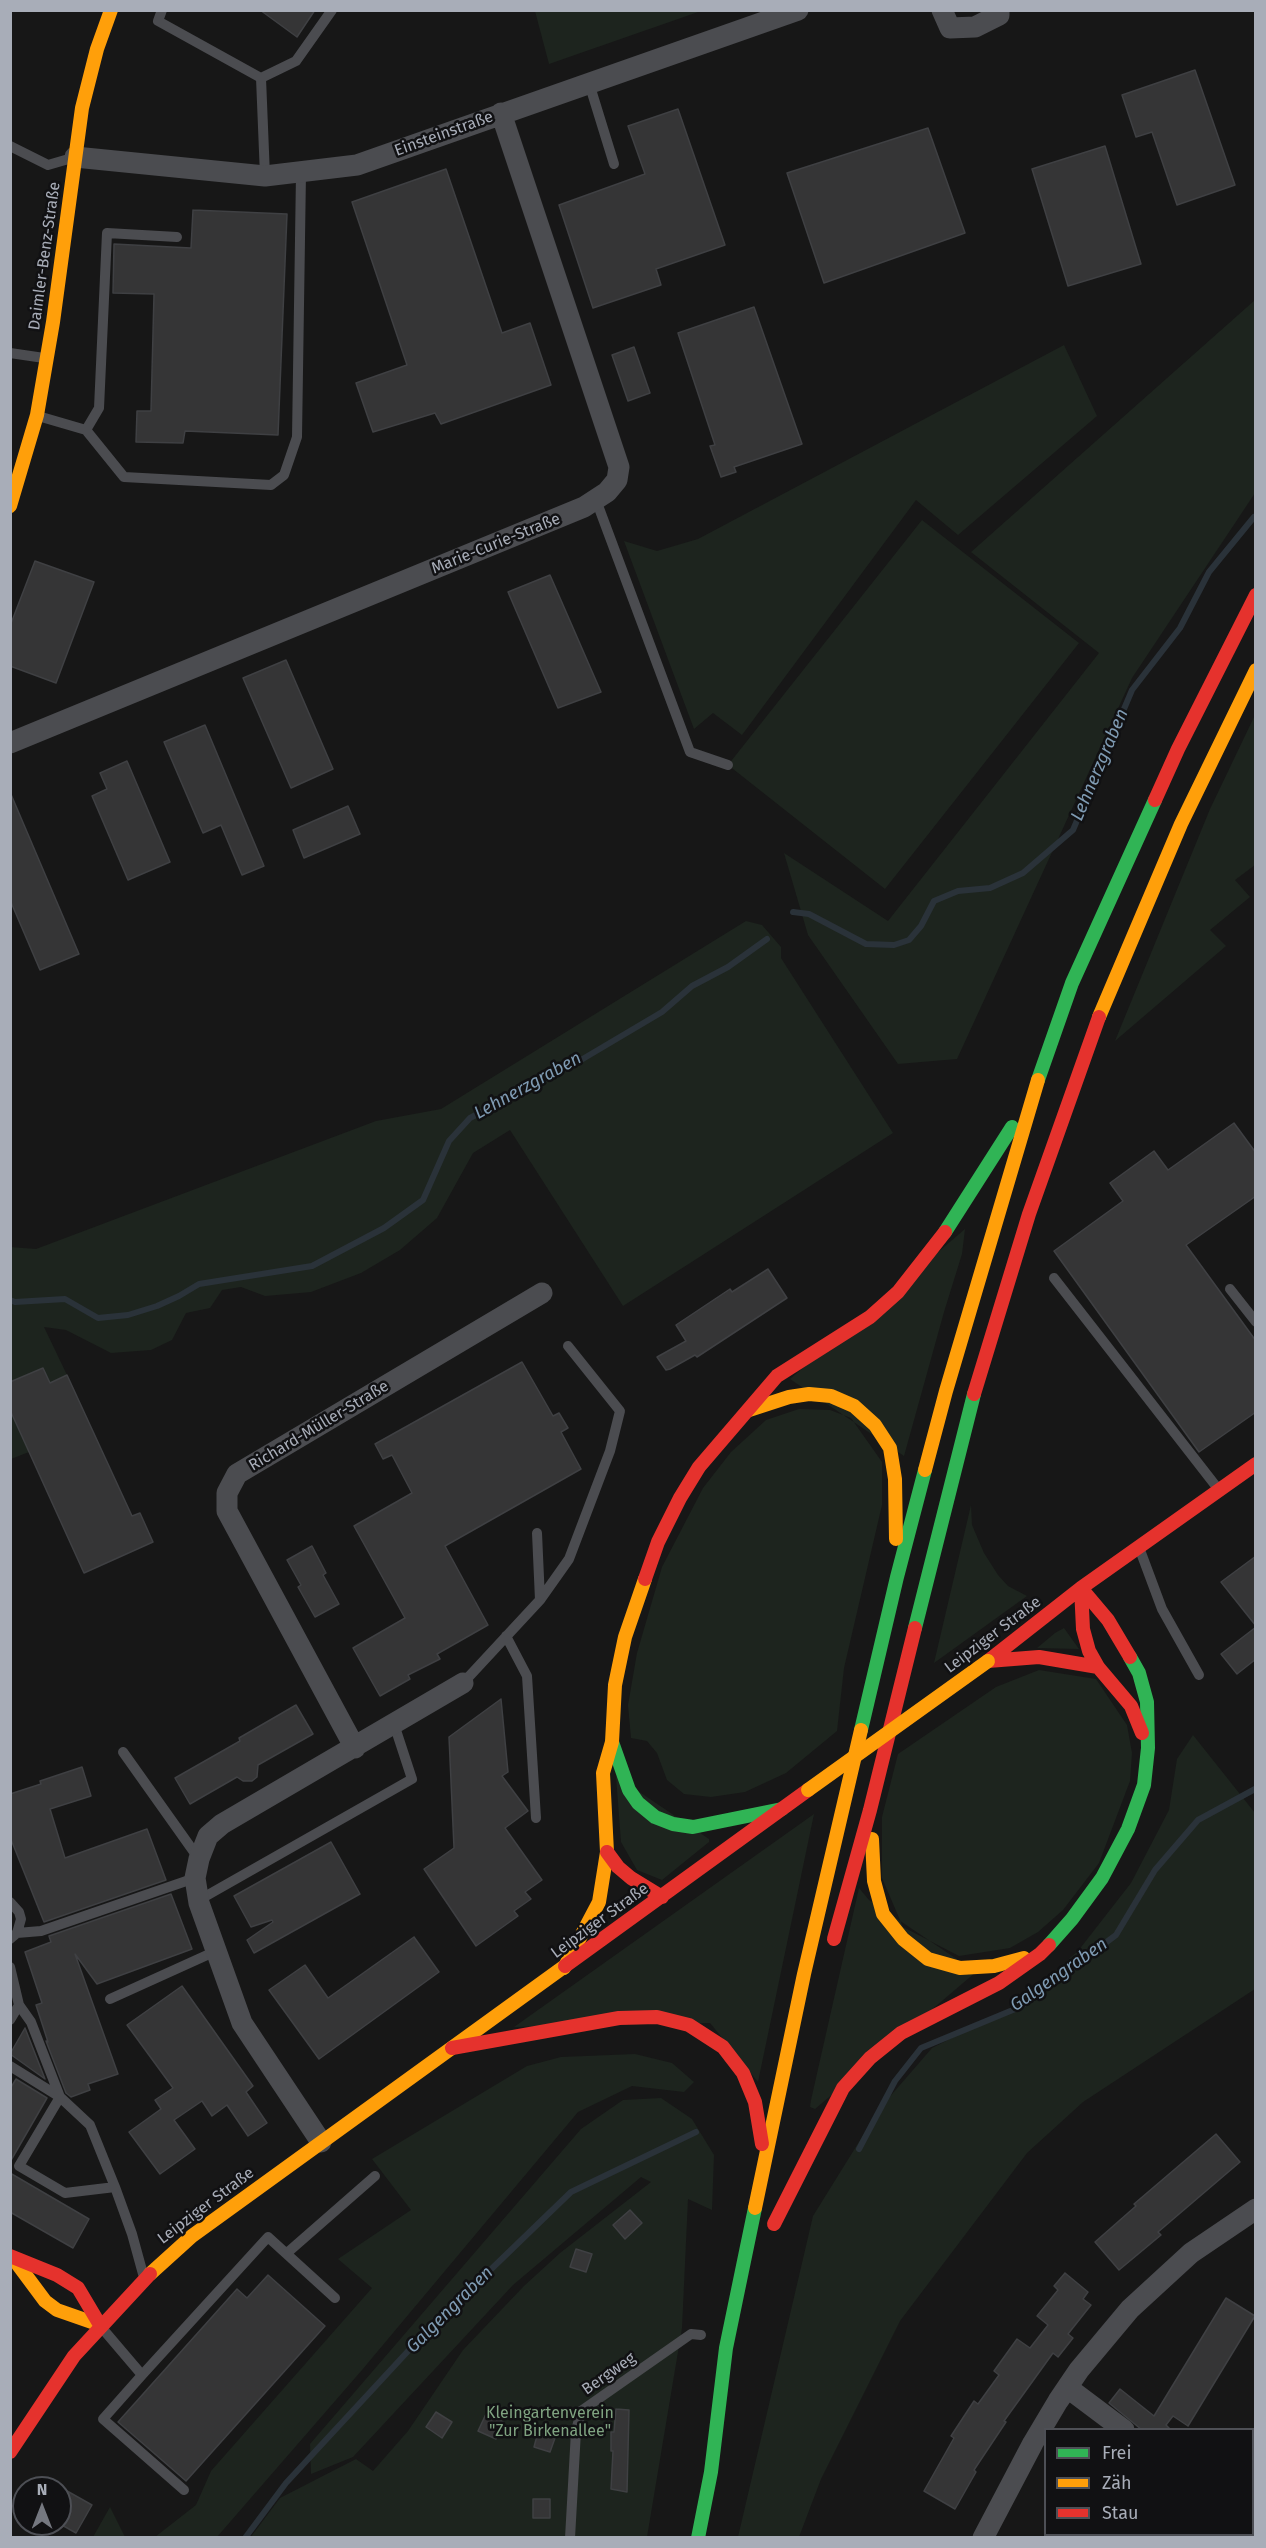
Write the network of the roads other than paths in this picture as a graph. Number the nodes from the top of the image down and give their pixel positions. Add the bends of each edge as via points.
1 (111, 10) edge
2 (162, 10) edge
3 (332, 10) edge
4 (798, 10) edge
5 (942, 10) edge
6 (999, 10) edge
7 (261, 78) junction
8 (589, 83) junction
9 (501, 113) junction
10 (10, 146) edge
11 (75, 157) junction
12 (614, 164) dead end
13 (301, 173) junction
14 (265, 176) junction
15 (177, 237) dead end
16 (10, 353) edge
17 (47, 358) junction
18 (37, 415) junction
19 (87, 430) junction
20 (596, 500) junction
21 (10, 506) edge
22 (1256, 595) edge
23 (1256, 670) edge
24 (10, 743) edge
25 (728, 765) dead end
26 (1037, 1084) junction
27 (1054, 1278) dead end
28 (1230, 1289) dead end
29 (542, 1293) dead end
30 (1256, 1322) edge
31 (568, 1346) dead end
32 (749, 1410) junction
33 (1256, 1464) edge
34 (1219, 1490) junction
35 (537, 1533) dead end
36 (1138, 1547) junction
37 (897, 1577) junction
38 (1081, 1588) junction
39 (540, 1600) junction
40 (506, 1636) junction
41 (988, 1661) junction
42 (1098, 1667) junction
43 (1199, 1675) dead end
44 (463, 1683) joint
45 (394, 1724) junction
46 (612, 1742) junction
47 (355, 1748) junction
48 (1148, 1748) junction
49 (123, 1752) dead end
50 (782, 1809) junction
51 (870, 1810) junction
52 (536, 1818) dead end
53 (608, 1852) junction
54 (197, 1868) junction
55 (662, 1897) junction
56 (199, 1900) junction
57 (10, 1902) edge
58 (14, 1936) edge
59 (832, 1948) dead end
60 (216, 1951) junction
61 (1040, 1954) junction
62 (10, 1967) edge
63 (564, 1968) junction
64 (110, 1999) dead end
65 (19, 2005) junction
66 (10, 2020) edge
67 (452, 2048) junction
68 (10, 2066) edge
69 (60, 2097) junction
70 (321, 2142) junction
71 (765, 2162) junction
72 (786, 2167) dead end
73 (375, 2175) dead end
74 (115, 2187) junction
75 (1256, 2209) edge
76 (287, 2253) junction
77 (11, 2256) edge
78 (144, 2277) junction
79 (335, 2298) dead end
80 (100, 2325) junction
81 (701, 2335) dead end
82 (142, 2375) junction
83 (1068, 2388) junction
84 (734, 2395) dead end
85 (1121, 2428) edge
86 (10, 2452) edge
87 (711, 2472) junction
88 (184, 2490) dead end
89 (570, 2538) edge
90 (698, 2538) edge
91 (983, 2538) edge

1 - 11 main road, Daimler-Benz-Straße via 82,108
2 - 7 lane via 158,21
3 - 7 lane via 296,61
4 - 8 street, Einsteinstraße
5 - 6 street via 950,28 975,27 999,15
7 - 14 lane
8 - 9 street, Einsteinstraße
8 - 12 lane
9 - 13 street, Einsteinstraße via 357,165
9 - 20 street, Marie-Curie-Straße via 619,467 617,480
10 - 11 lane via 48,165
11 - 14 street, Einsteinstraße
11 - 17 main road, Daimler-Benz-Straße
13 - 14 street, Einsteinstraße
13 - 19 lane via 297,437 284,475 271,485 124,477
15 - 19 lane via 107,233 99,408
16 - 17 lane
17 - 18 main road, Daimler-Benz-Straße
18 - 19 lane
18 - 21 main road, Daimler-Benz-Straße
20 - 24 street, Marie-Curie-Straße
20 - 25 lane via 690,752
22 - 26 main road via 1178,749 1072,983
23 - 51 main road via 1181,824 1101,1012 1029,1214 974,1398
26 - 32 main road via 951,1225 898,1292 870,1317 777,1376
26 - 37 main road via 946,1391
27 - 34 lane
28 - 30 lane
29 - 47 street, Richard-Müller-Straße via 237,1474 226,1493 227,1511
31 - 39 lane via 620,1411 610,1451 569,1559
32 - 37 main road via 789,1397 831,1396 854,1406 875,1425 890,1448 893,1463
32 - 46 main road via 699,1467 658,1542 625,1637 615,1685
33 - 34 main road, Leipziger Straße
34 - 36 main road, Leipziger Straße
35 - 39 lane
36 - 38 main road, Leipziger Straße
36 - 43 lane via 1162,1609
37 - 71 main road via 804,1974
38 - 41 main road, Leipziger Straße
38 - 42 main road via 1083,1629
38 - 48 main road via 1108,1620 1139,1673 1147,1702
39 - 40 lane
40 - 44 lane
40 - 52 lane via 526,1676
41 - 42 main road via 1039,1657
41 - 50 main road, Leipziger Straße, bridge
42 - 48 main road via 1131,1706
44 - 45 street
45 - 47 street
45 - 56 lane via 412,1779
46 - 50 main road via 629,1790 655,1817 693,1827
46 - 53 main road via 603,1773
47 - 54 street via 222,1824 208,1836
48 - 61 main road via 1144,1785 1123,1839 1102,1878
49 - 54 lane
50 - 55 main road, Leipziger Straße
51 - 59 main road
51 - 61 main road via 873,1881 883,1914 903,1940 928,1959 960,1968 994,1966
53 - 55 main road via 631,1878
53 - 63 main road via 599,1902
54 - 56 street
54 - 58 lane via 41,1931
55 - 63 main road, Leipziger Straße
56 - 60 street
57 - 58 lane via 21,1919
60 - 64 lane
60 - 70 street via 242,2023
61 - 72 main road via 999,1983 901,2033 870,2058 843,2088 773,2230
62 - 65 lane
63 - 67 main road, Leipziger Straße
65 - 66 lane
65 - 69 lane via 31,2022
67 - 70 main road, Leipziger Straße
67 - 71 main road via 619,2018 657,2017 689,2025 723,2047 744,2073 755,2102
68 - 69 lane
69 - 74 lane via 90,2125
69 - 74 lane via 19,2166 65,2193
70 - 78 main road, Leipziger Straße via 200,2230
71 - 87 main road via 726,2348
73 - 76 lane
74 - 78 lane
75 - 83 street via 1191,2253 1130,2309
76 - 79 lane
76 - 82 lane via 268,2237
77 - 80 main road via 45,2301 57,2310
77 - 80 main road via 78,2288
78 - 80 main road, Leipziger Straße
80 - 82 lane
80 - 86 main road, Leipziger Straße via 68,2363
81 - 89 lane, Bergweg via 691,2334 581,2411 576,2431
82 - 88 lane via 103,2419
83 - 85 street
83 - 91 street via 1033,2443
84 - 87 main road
87 - 90 main road

